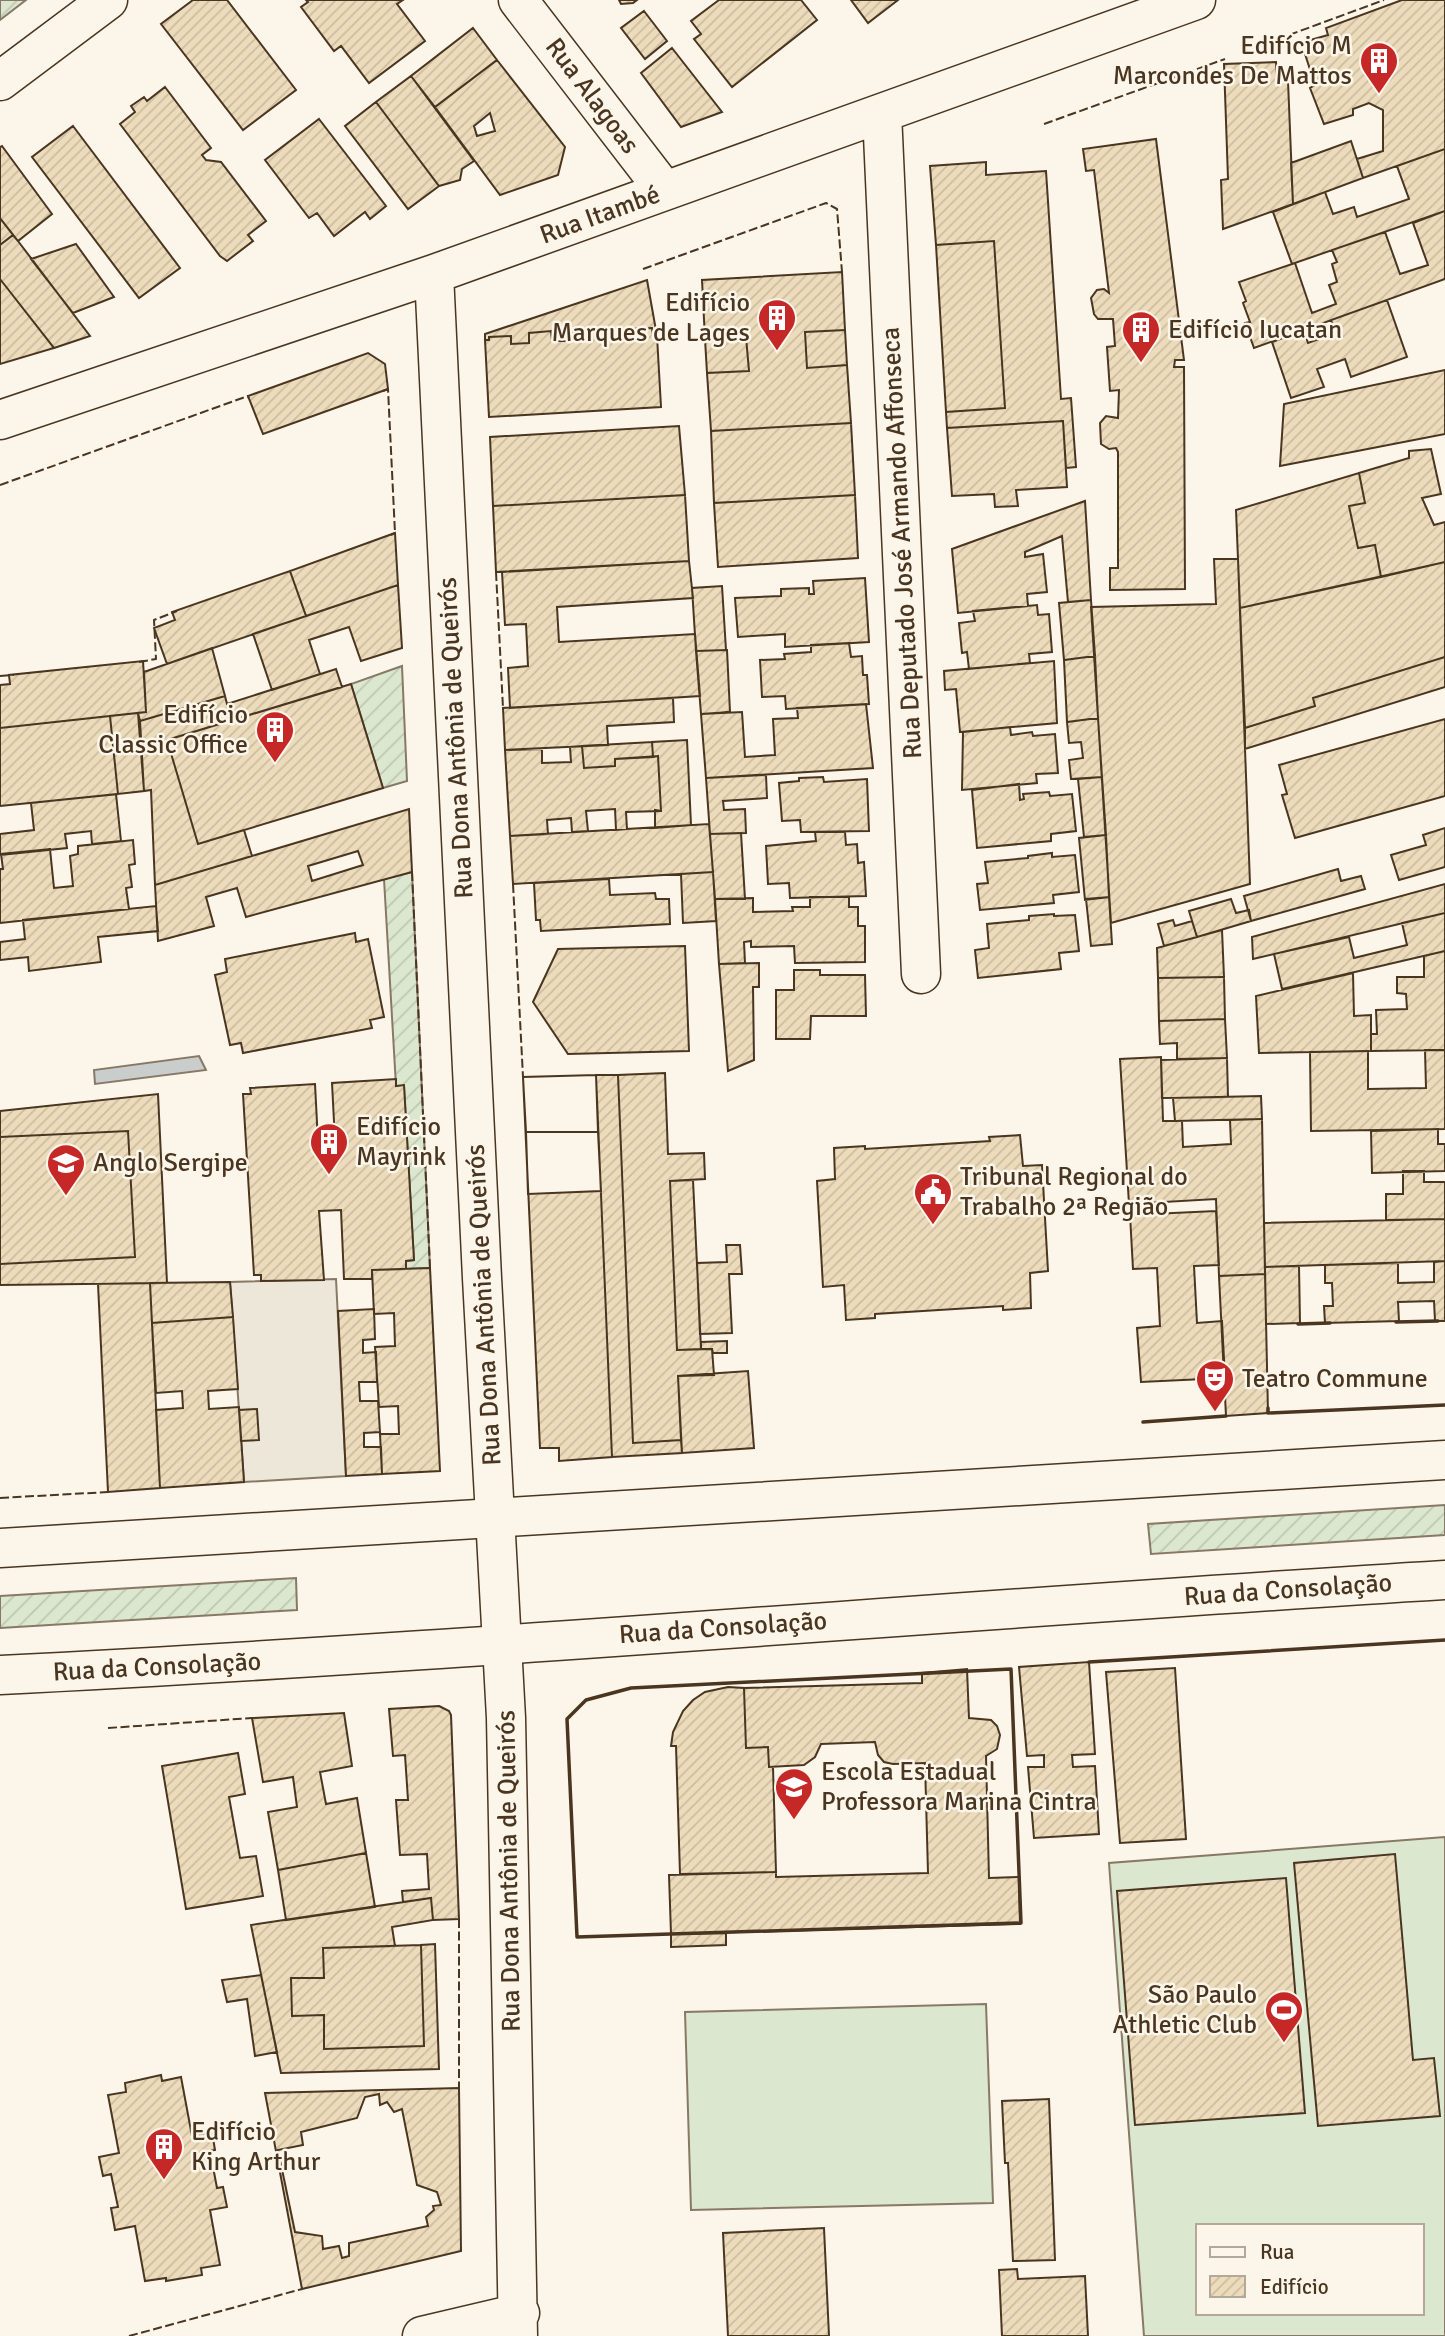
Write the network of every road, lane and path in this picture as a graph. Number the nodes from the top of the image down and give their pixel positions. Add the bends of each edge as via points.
1 (108, 0) edge
2 (518, 0) edge
3 (1196, 0) edge
4 (0, 81) edge
5 (882, 113) junction
6 (665, 191) junction
7 (434, 274) junction
8 (0, 420) edge
9 (921, 974) dead end
10 (1445, 1460) edge
11 (494, 1517) junction
12 (0, 1548) edge
13 (1445, 1580) edge
14 (503, 1644) junction
15 (0, 1675) edge
16 (519, 2324) edge
17 (422, 2336) edge

1 - 4 street
2 - 6 street, Rua Alagoas
3 - 5 street, Rua Itambé
5 - 6 street, Rua Itambé
5 - 9 street, Rua Deputado José Armando Affonseca
6 - 7 street, Rua Itambé
7 - 8 street, Rua Itambé
7 - 11 street, Rua Dona Antônia de Queirós
10 - 11 street
11 - 12 street
11 - 14 street, Rua Dona Antônia de Queirós
13 - 14 street, Rua da Consolação
14 - 15 street, Rua da Consolação
14 - 16 street, Rua Dona Antônia de Queirós
16 - 17 street

